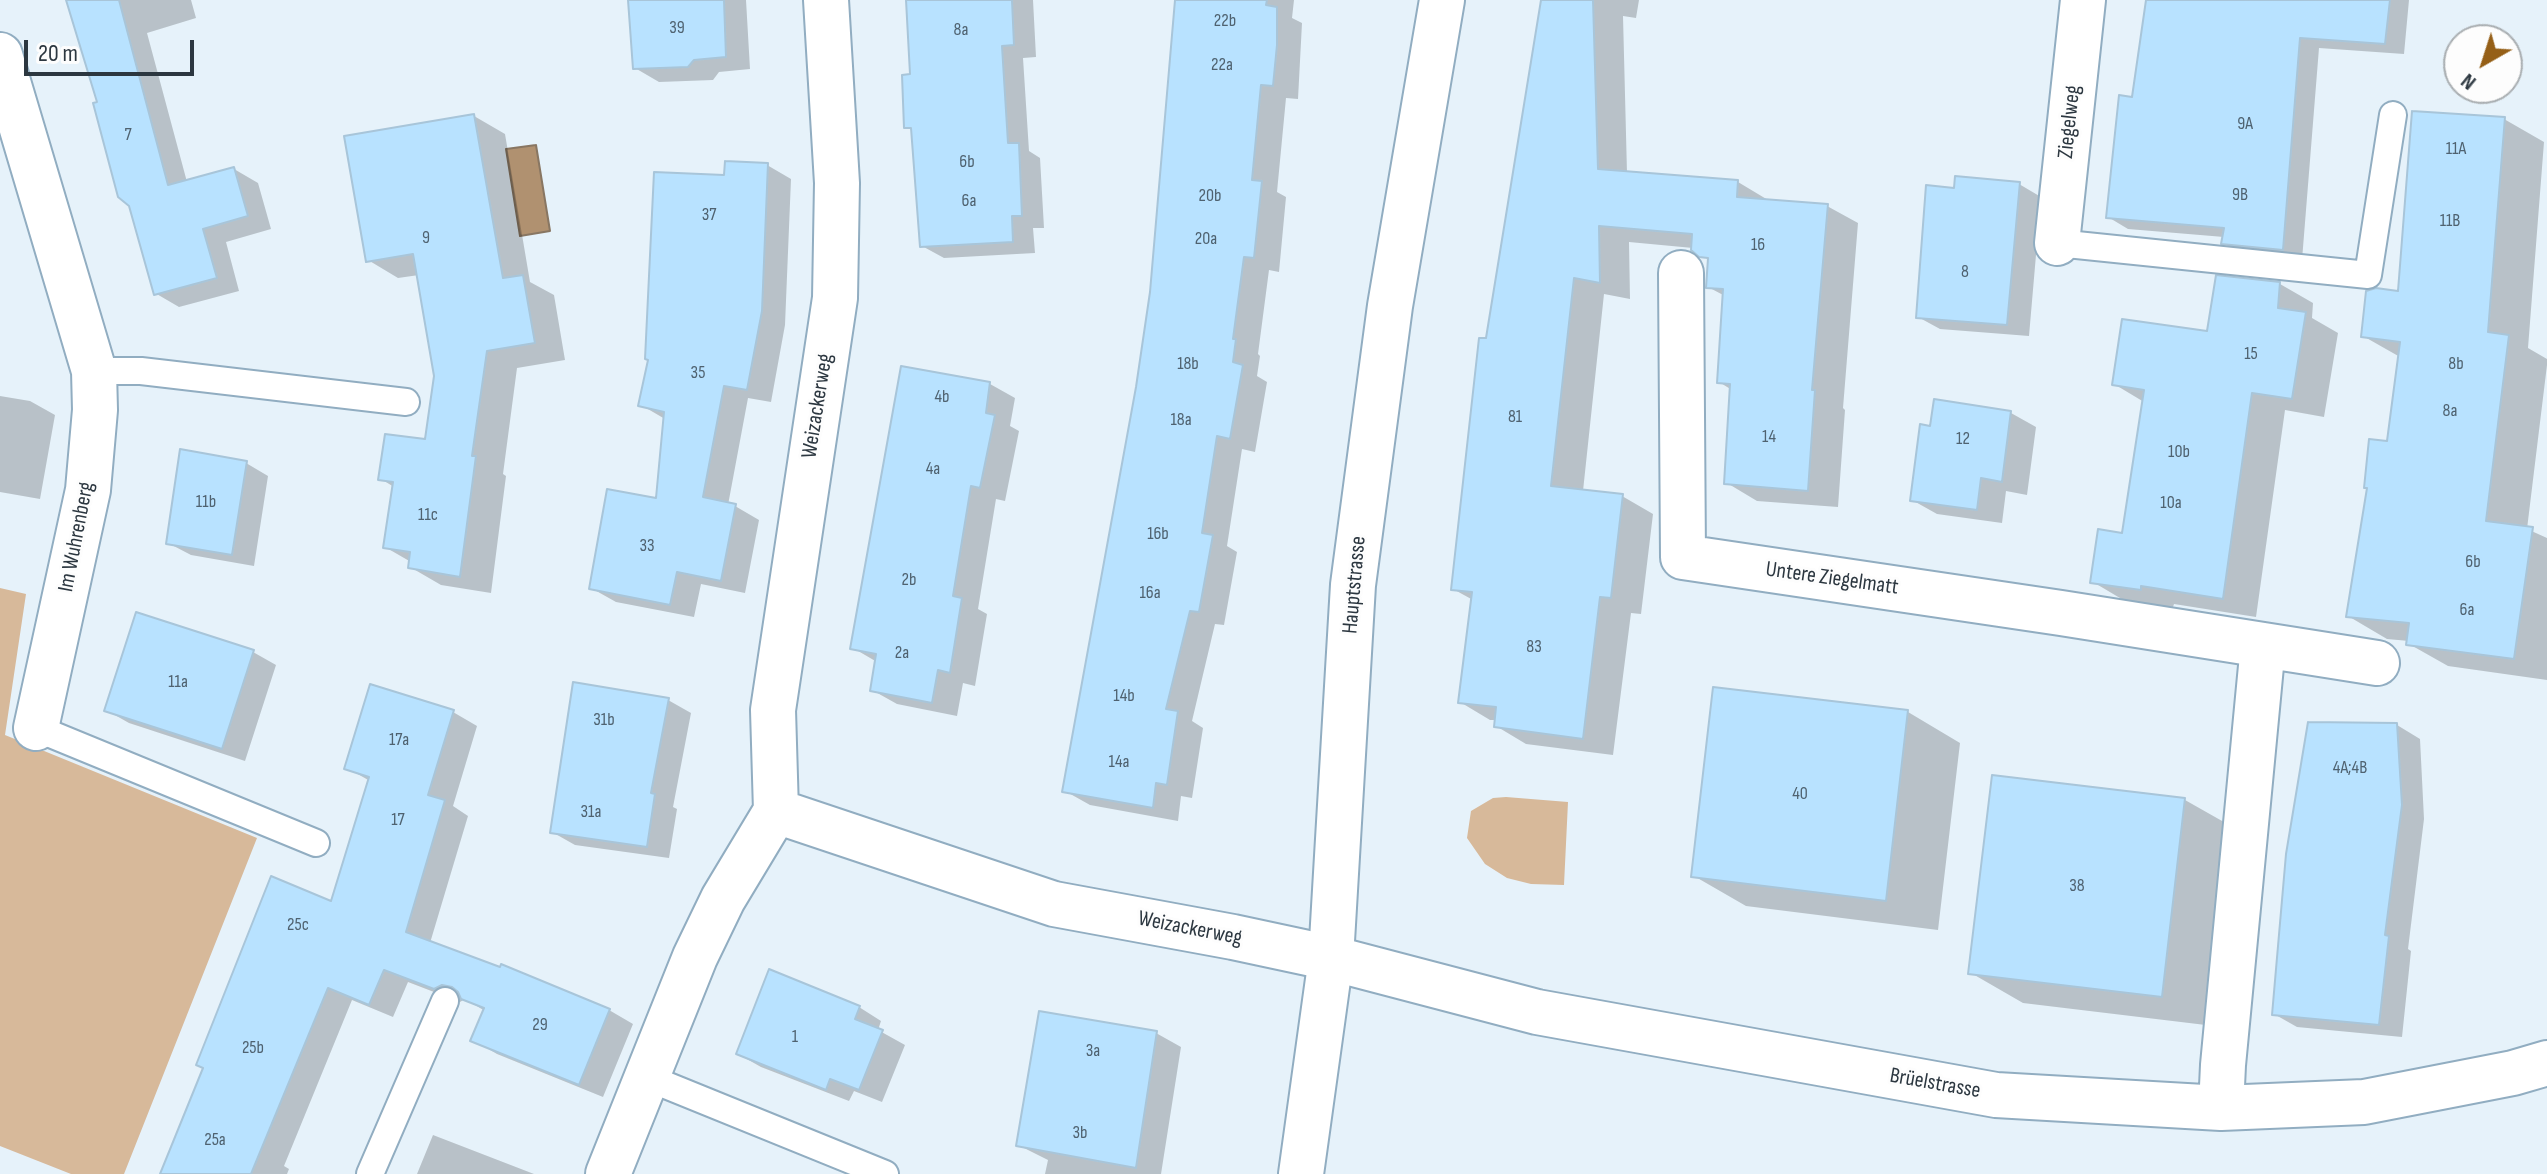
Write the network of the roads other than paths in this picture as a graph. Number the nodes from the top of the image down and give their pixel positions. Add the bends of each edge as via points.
1 (826, 0) edge
2 (1442, 0) edge
3 (2083, 0) edge
4 (0, 55) edge
5 (2393, 115) dead end
6 (2057, 243) joint
7 (1681, 273) dead end
8 (94, 371) junction
9 (406, 402) dead end
10 (2263, 645) junction
11 (2377, 663) dead end
12 (36, 728) joint
13 (776, 811) junction
14 (316, 843) dead end
15 (1331, 958) junction
16 (445, 1001) dead end
17 (2547, 1063) edge
18 (646, 1077) junction
19 (2221, 1108) junction
20 (370, 1174) edge
21 (608, 1174) edge
22 (885, 1174) edge
23 (1301, 1174) edge

1 - 13 street, Weizackerweg via 837,183 835,298 773,710
2 - 15 street, Hauptstrasse via 1390,306 1353,585
3 - 6 street, Ziegelweg
4 - 8 street, Im Wuhrenberg
5 - 6 lane via 2368,275
7 - 10 street, Untere Ziegelmatt via 1683,557
8 - 9 lane via 141,371
8 - 12 street, Im Wuhrenberg via 88,490
10 - 11 street, Untere Ziegelmatt
10 - 19 street
12 - 14 lane, Im Wuhrenberg
13 - 15 street, Weizackerweg via 1054,904
13 - 18 street via 723,899
15 - 19 street, Brüelstrasse via 1537,1012 1996,1095
15 - 23 street, Hauptstrasse
16 - 20 lane
17 - 19 street, Brüelstrasse via 2364,1102
18 - 21 street
18 - 22 lane

